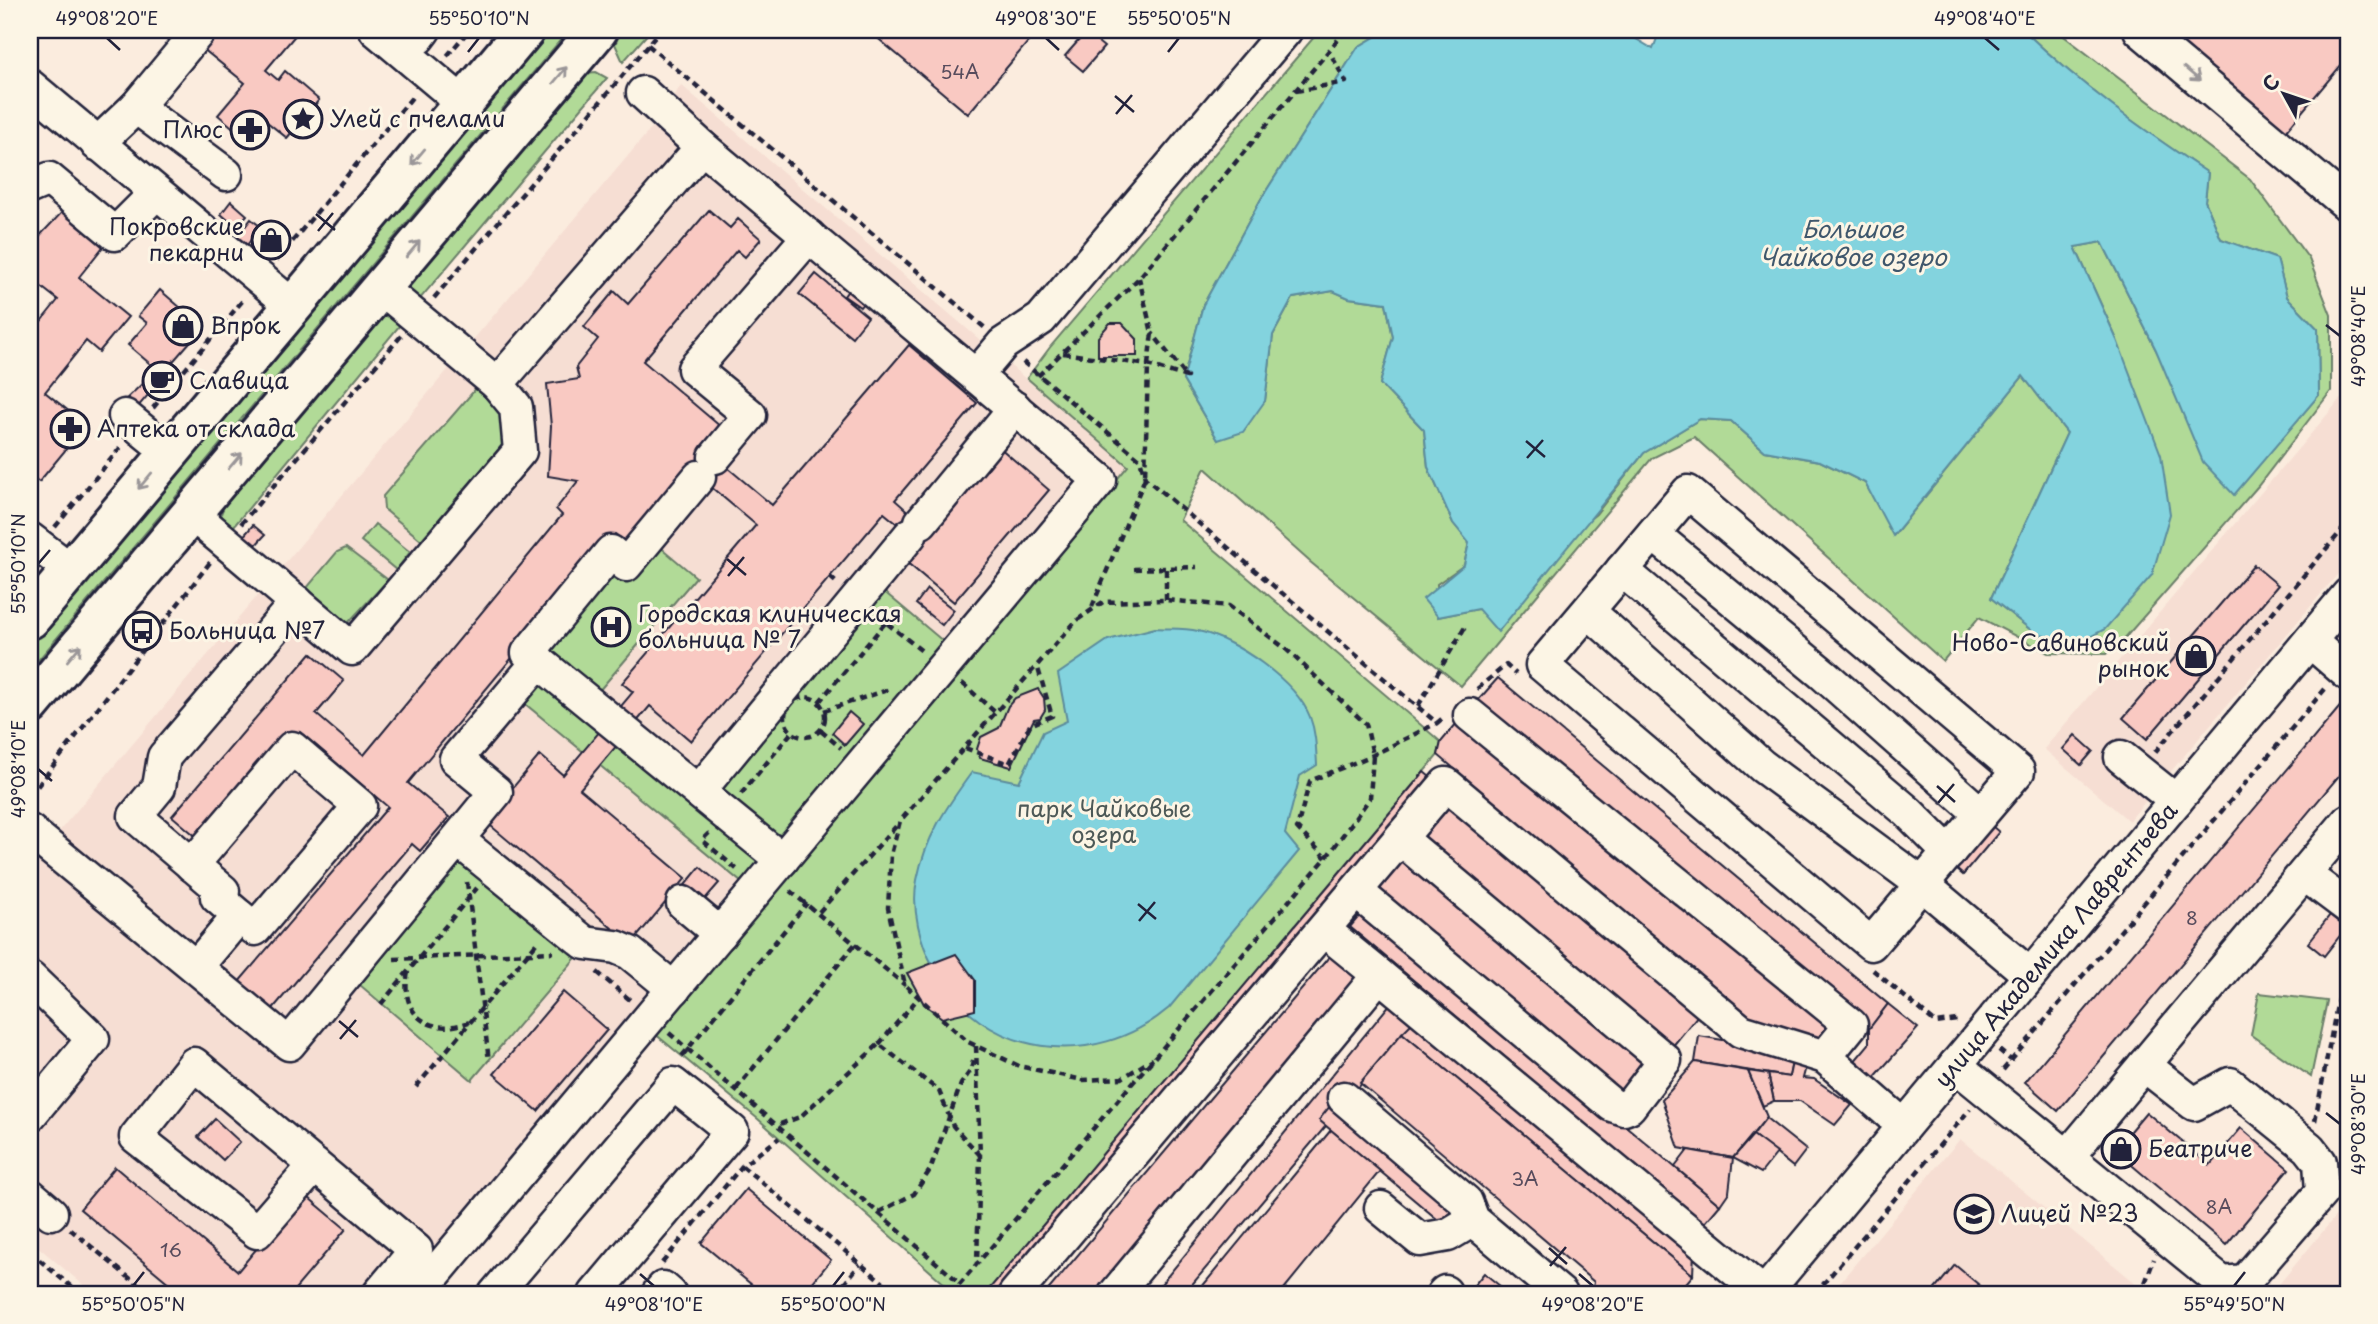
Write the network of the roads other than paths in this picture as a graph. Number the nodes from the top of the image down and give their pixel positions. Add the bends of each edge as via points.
1 (200, 30) edge
2 (376, 30) edge
3 (408, 30) edge
4 (424, 30) edge
5 (524, 30) edge
6 (598, 30) edge
7 (1286, 30) edge
8 (2140, 30) edge
9 (30, 86) edge
10 (643, 93) dead end
11 (463, 103) junction
12 (136, 107) junction
13 (97, 144) junction
14 (702, 147) junction
15 (226, 174) dead end
16 (30, 187) edge
17 (155, 194) junction
18 (2348, 205) edge
19 (809, 236) junction
20 (381, 288) junction
21 (293, 306) junction
22 (976, 376) junction
23 (497, 384) junction
24 (1015, 408) junction
25 (125, 416) dead end
26 (170, 453) junction
27 (191, 513) junction
28 (1653, 534) junction
29 (30, 539) edge
30 (71, 570) junction
31 (1622, 570) junction
32 (2348, 595) edge
33 (297, 602) junction
34 (1588, 611) junction
35 (30, 619) edge
36 (2309, 641) junction
37 (539, 661) junction
38 (2345, 672) edge
39 (30, 705) edge
40 (1461, 709) road end
41 (2130, 764) road end
42 (699, 791) junction
43 (2176, 801) junction
44 (1981, 814) junction
45 (2348, 821) edge
46 (31, 834) edge
47 (1401, 839) junction
48 (453, 845) junction
49 (1949, 853) junction
50 (782, 860) junction
51 (192, 865) junction
52 (2304, 874) junction
53 (1922, 884) junction
54 (1357, 892) junction
55 (683, 903) dead end
56 (2348, 907) edge
57 (239, 916) junction
58 (1325, 930) junction
59 (720, 934) junction
60 (196, 967) junction
61 (1379, 975) junction
62 (2030, 975) junction
63 (30, 978) edge
64 (674, 989) junction
65 (1825, 1057) junction
66 (1955, 1065) junction
67 (2144, 1065) junction
68 (1343, 1098) dead end
69 (30, 1115) edge
70 (1904, 1126) junction
71 (2068, 1156) junction
72 (315, 1165) junction
73 (1381, 1208) dead end
74 (1473, 1220) junction
75 (435, 1288) edge
76 (379, 1294) edge
77 (495, 1294) edge
78 (595, 1294) edge
79 (1015, 1294) edge
80 (1115, 1294) edge
81 (1561, 1294) edge
82 (1764, 1294) edge

1 - 12 street
2 - 11 street
3 - 4 street via 418,38
5 - 11 main road
20 -> 6 main road
7 - 22 street via 1041,319 1003,344
8 -> 18 street
9 - 13 street
10 - 14 street
11 -> 21 main road
12 - 13 street
12 - 15 street
13 - 17 street
14 - 19 street
14 - 23 street
16 - 17 street via 49,179 115,234
17 - 21 street
19 - 22 street
19 - 37 street via 694,369 750,415 626,565 611,552 528,653
20 - 23 street
27 -> 20 main road
21 - 26 main road
22 - 24 street
23 - 33 street via 516,407 520,451 352,649
24 - 42 street
24 - 50 street via 1100,480
25 - 26 street
26 -> 30 main road
27 - 33 street
39 -> 27 main road
28 - 31 street
28 - 44 street via 1823,674
28 - 44 street via 1688,492 2018,771
29 - 30 street
30 - 35 main road
31 - 34 street
31 - 49 street via 1908,812
32 - 36 street, улица Академика Лаврентьева
33 - 51 street via 164,757 159,787 135,816
34 - 53 street via 1762,766
34 - 53 street via 1542,665 1871,944
36 - 38 street
36 - 43 street, улица Академика Лаврентьева
37 - 42 street
37 - 48 street via 456,759 496,793
40 - 65 street via 1851,1025
41 - 43 street
42 - 50 street
43 - 62 street, улица Академика Лаврентьева
44 - 49 street
45 - 52 street
46 - 60 street
47 - 54 street
47 - 54 street via 1665,1060 1629,1107 1612,1105
47 - 65 street via 1446,784 1741,1031
48 - 60 street via 289,1044
48 - 64 street via 585,943 630,953
49 - 53 street
50 - 59 street
51 - 57 street via 223,891 217,897
51 - 57 street via 292,748 360,806 255,929
52 - 56 street
52 - 67 street
53 - 62 street
54 - 58 street
55 - 59 street
57 - 60 street
58 - 61 street
58 - 79 street
59 - 64 street
61 - 80 street
61 - 82 street
62 - 66 street, улица Академика Лаврентьева
63 - 69 street via 93,1039
64 - 75 street
65 - 70 street
66 - 70 street, улица Академика Лаврентьева
66 - 71 street
67 - 71 street
67 - 71 street via 2194,1104 2230,1084 2309,1148 2320,1162 2322,1192 2245,1281 2222,1283
68 - 74 street via 1466,1202
70 - 82 street, улица Академика Лаврентьева
72 - 72 street via 194,1064 135,1137 257,1232
72 - 76 street via 416,1250
73 - 74 street via 1420,1240 1448,1235
74 - 81 street
77 - 78 street via 673,1084 732,1131

